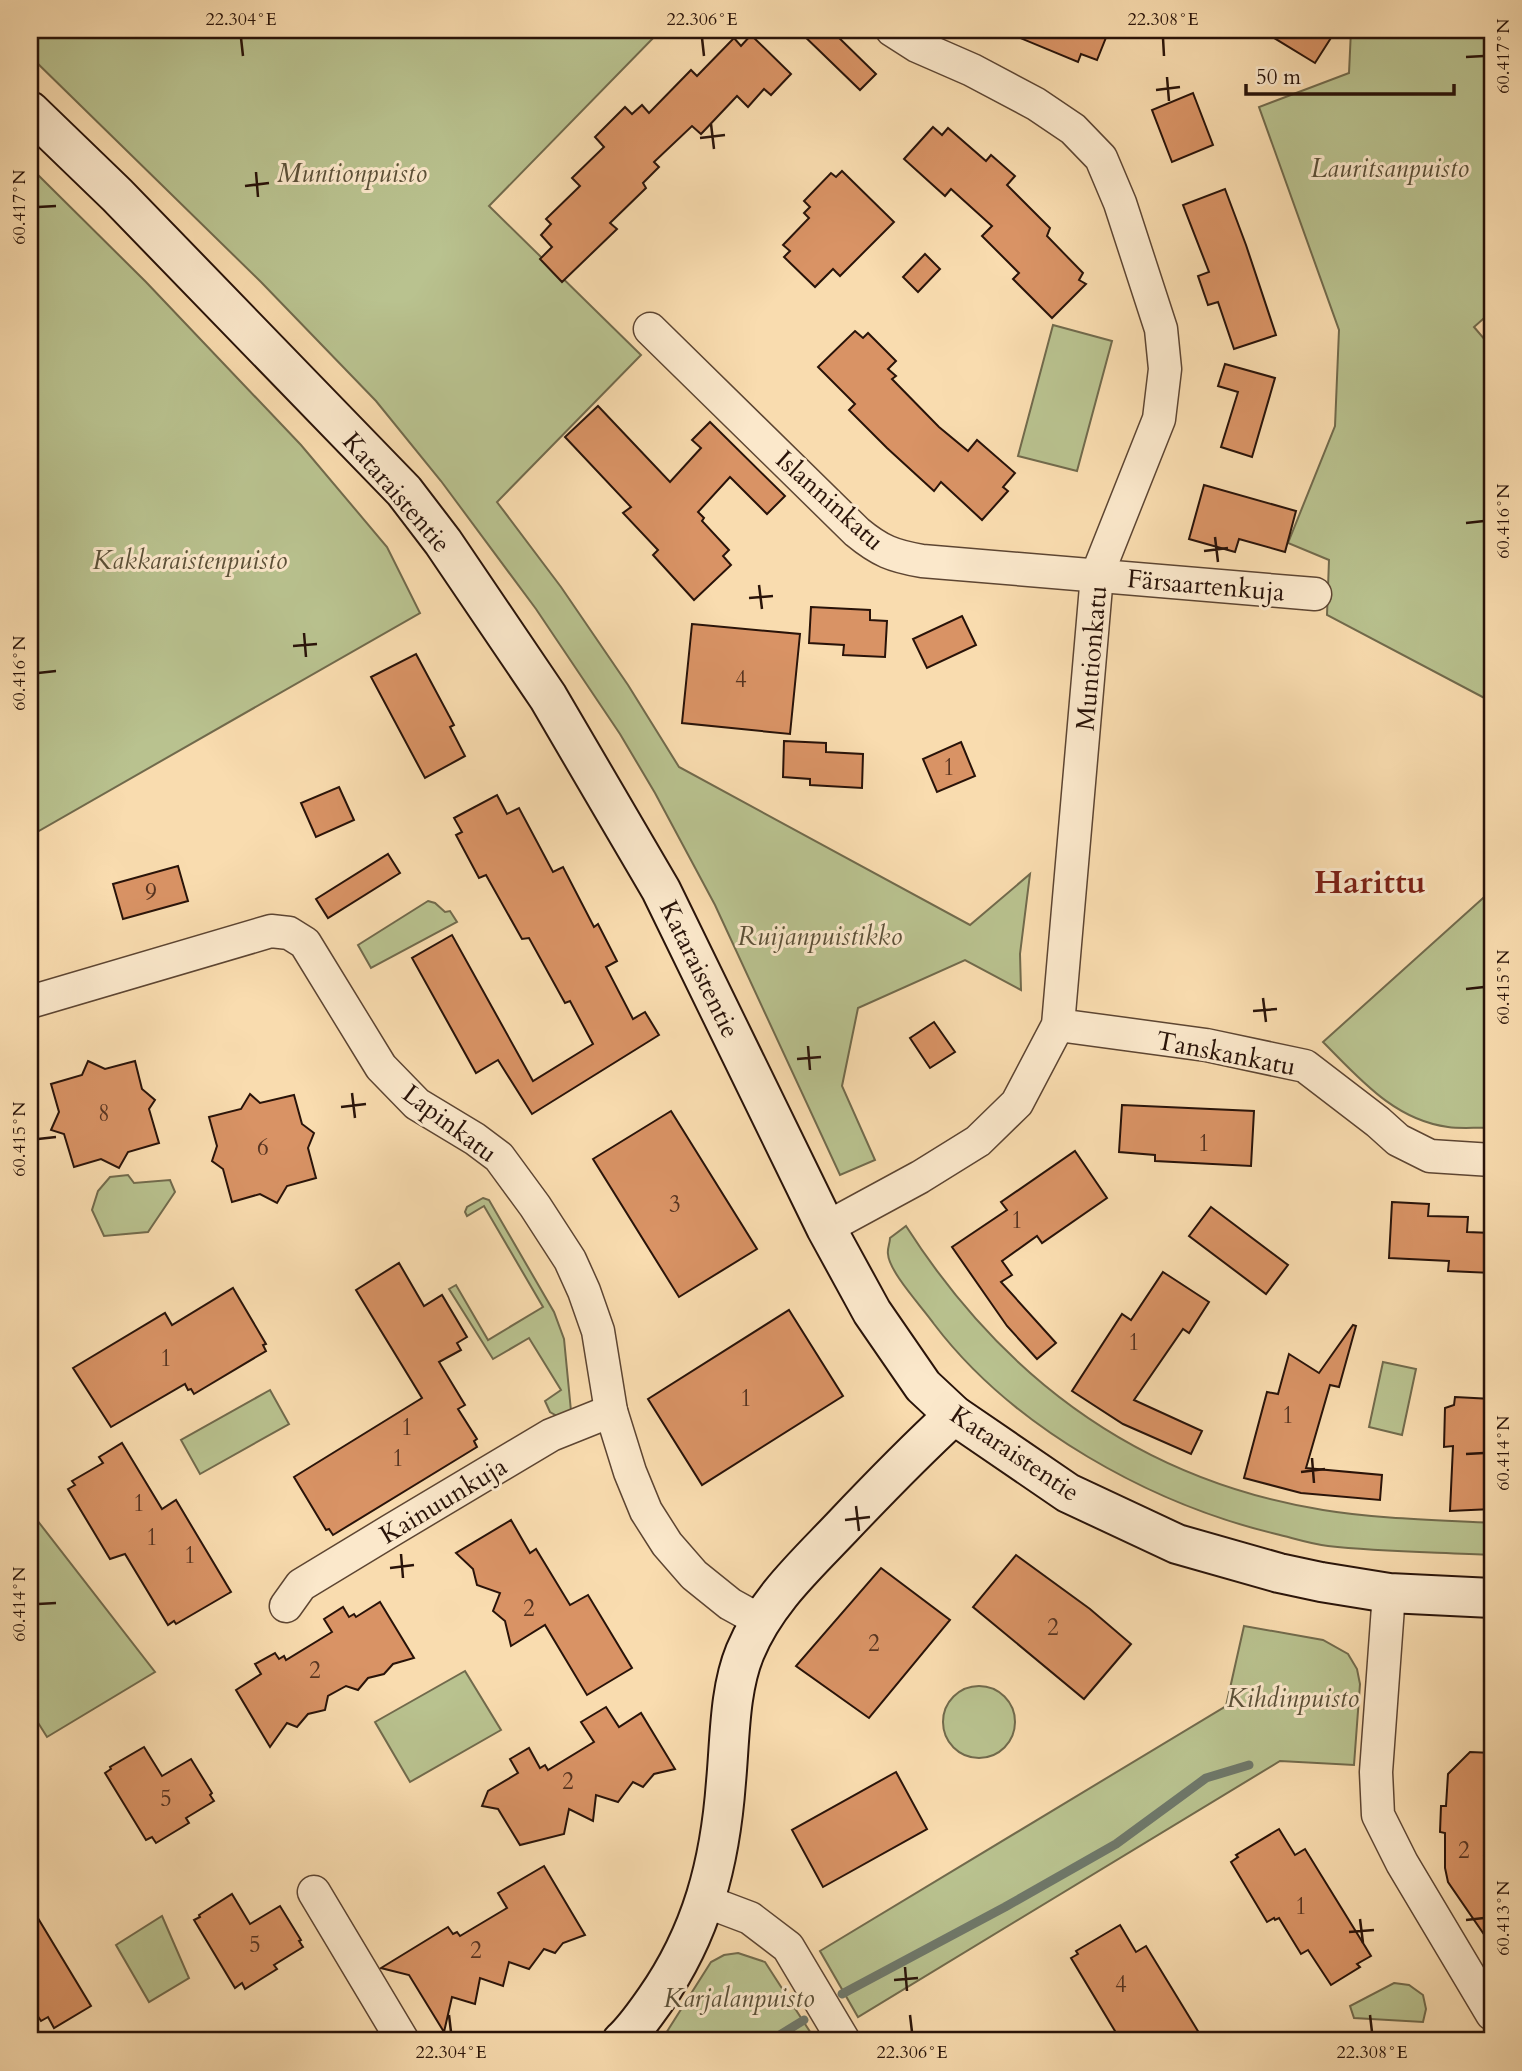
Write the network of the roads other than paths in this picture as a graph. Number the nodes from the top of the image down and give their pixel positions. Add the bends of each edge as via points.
1 (892, 30) edge
2 (30, 111) edge
3 (650, 330) dead end
4 (1097, 575) junction
5 (1315, 594) dead end
6 (30, 1002) edge
7 (1058, 1025) junction
8 (1492, 1160) edge
9 (826, 1228) junction
10 (611, 1411) junction
11 (954, 1415) junction
12 (1389, 1593) junction
13 (1492, 1598) edge
14 (286, 1606) dead end
15 (759, 1620) junction
16 (314, 1892) dead end
17 (705, 1901) junction
18 (1492, 2014) edge
19 (403, 2041) edge
20 (622, 2041) edge
21 (844, 2041) edge

1 - 4 street, Muntionkatu via 1036,104 1073,129 1101,158 1121,203 1161,329 1165,369 1159,419
2 - 9 street, Kataraistentie via 404,491 443,542 548,697 661,890
3 - 4 street, Islanninkatu via 876,548 922,561
4 - 5 street, Färsaartenkuja
4 - 7 street, Muntionkatu
6 - 10 street, Lapinkatu via 271,931 297,936 381,1067 417,1104 499,1157 535,1206 570,1260 584,1292 598,1331
7 - 8 street, Tanskankatu via 1206,1045 1305,1066 1408,1146 1430,1156
7 - 9 street, Muntionkatu via 1017,1103 978,1141
9 - 11 street, Kataraistentie via 872,1312 923,1386
10 - 14 street, Kainuunkuja via 551,1435 301,1585
10 - 15 street, Lapinkatu via 646,1511 667,1544 694,1575
11 - 12 street, Kataraistentie via 1068,1493 1177,1544 1279,1573
11 - 15 street via 783,1589
12 - 13 street, Kataraistentie
12 - 18 street via 1376,1772 1378,1815
15 - 17 street via 734,1696 724,1813
16 - 19 street
17 - 20 street via 689,1944 665,1986
17 - 21 street via 750,1918 788,1947

